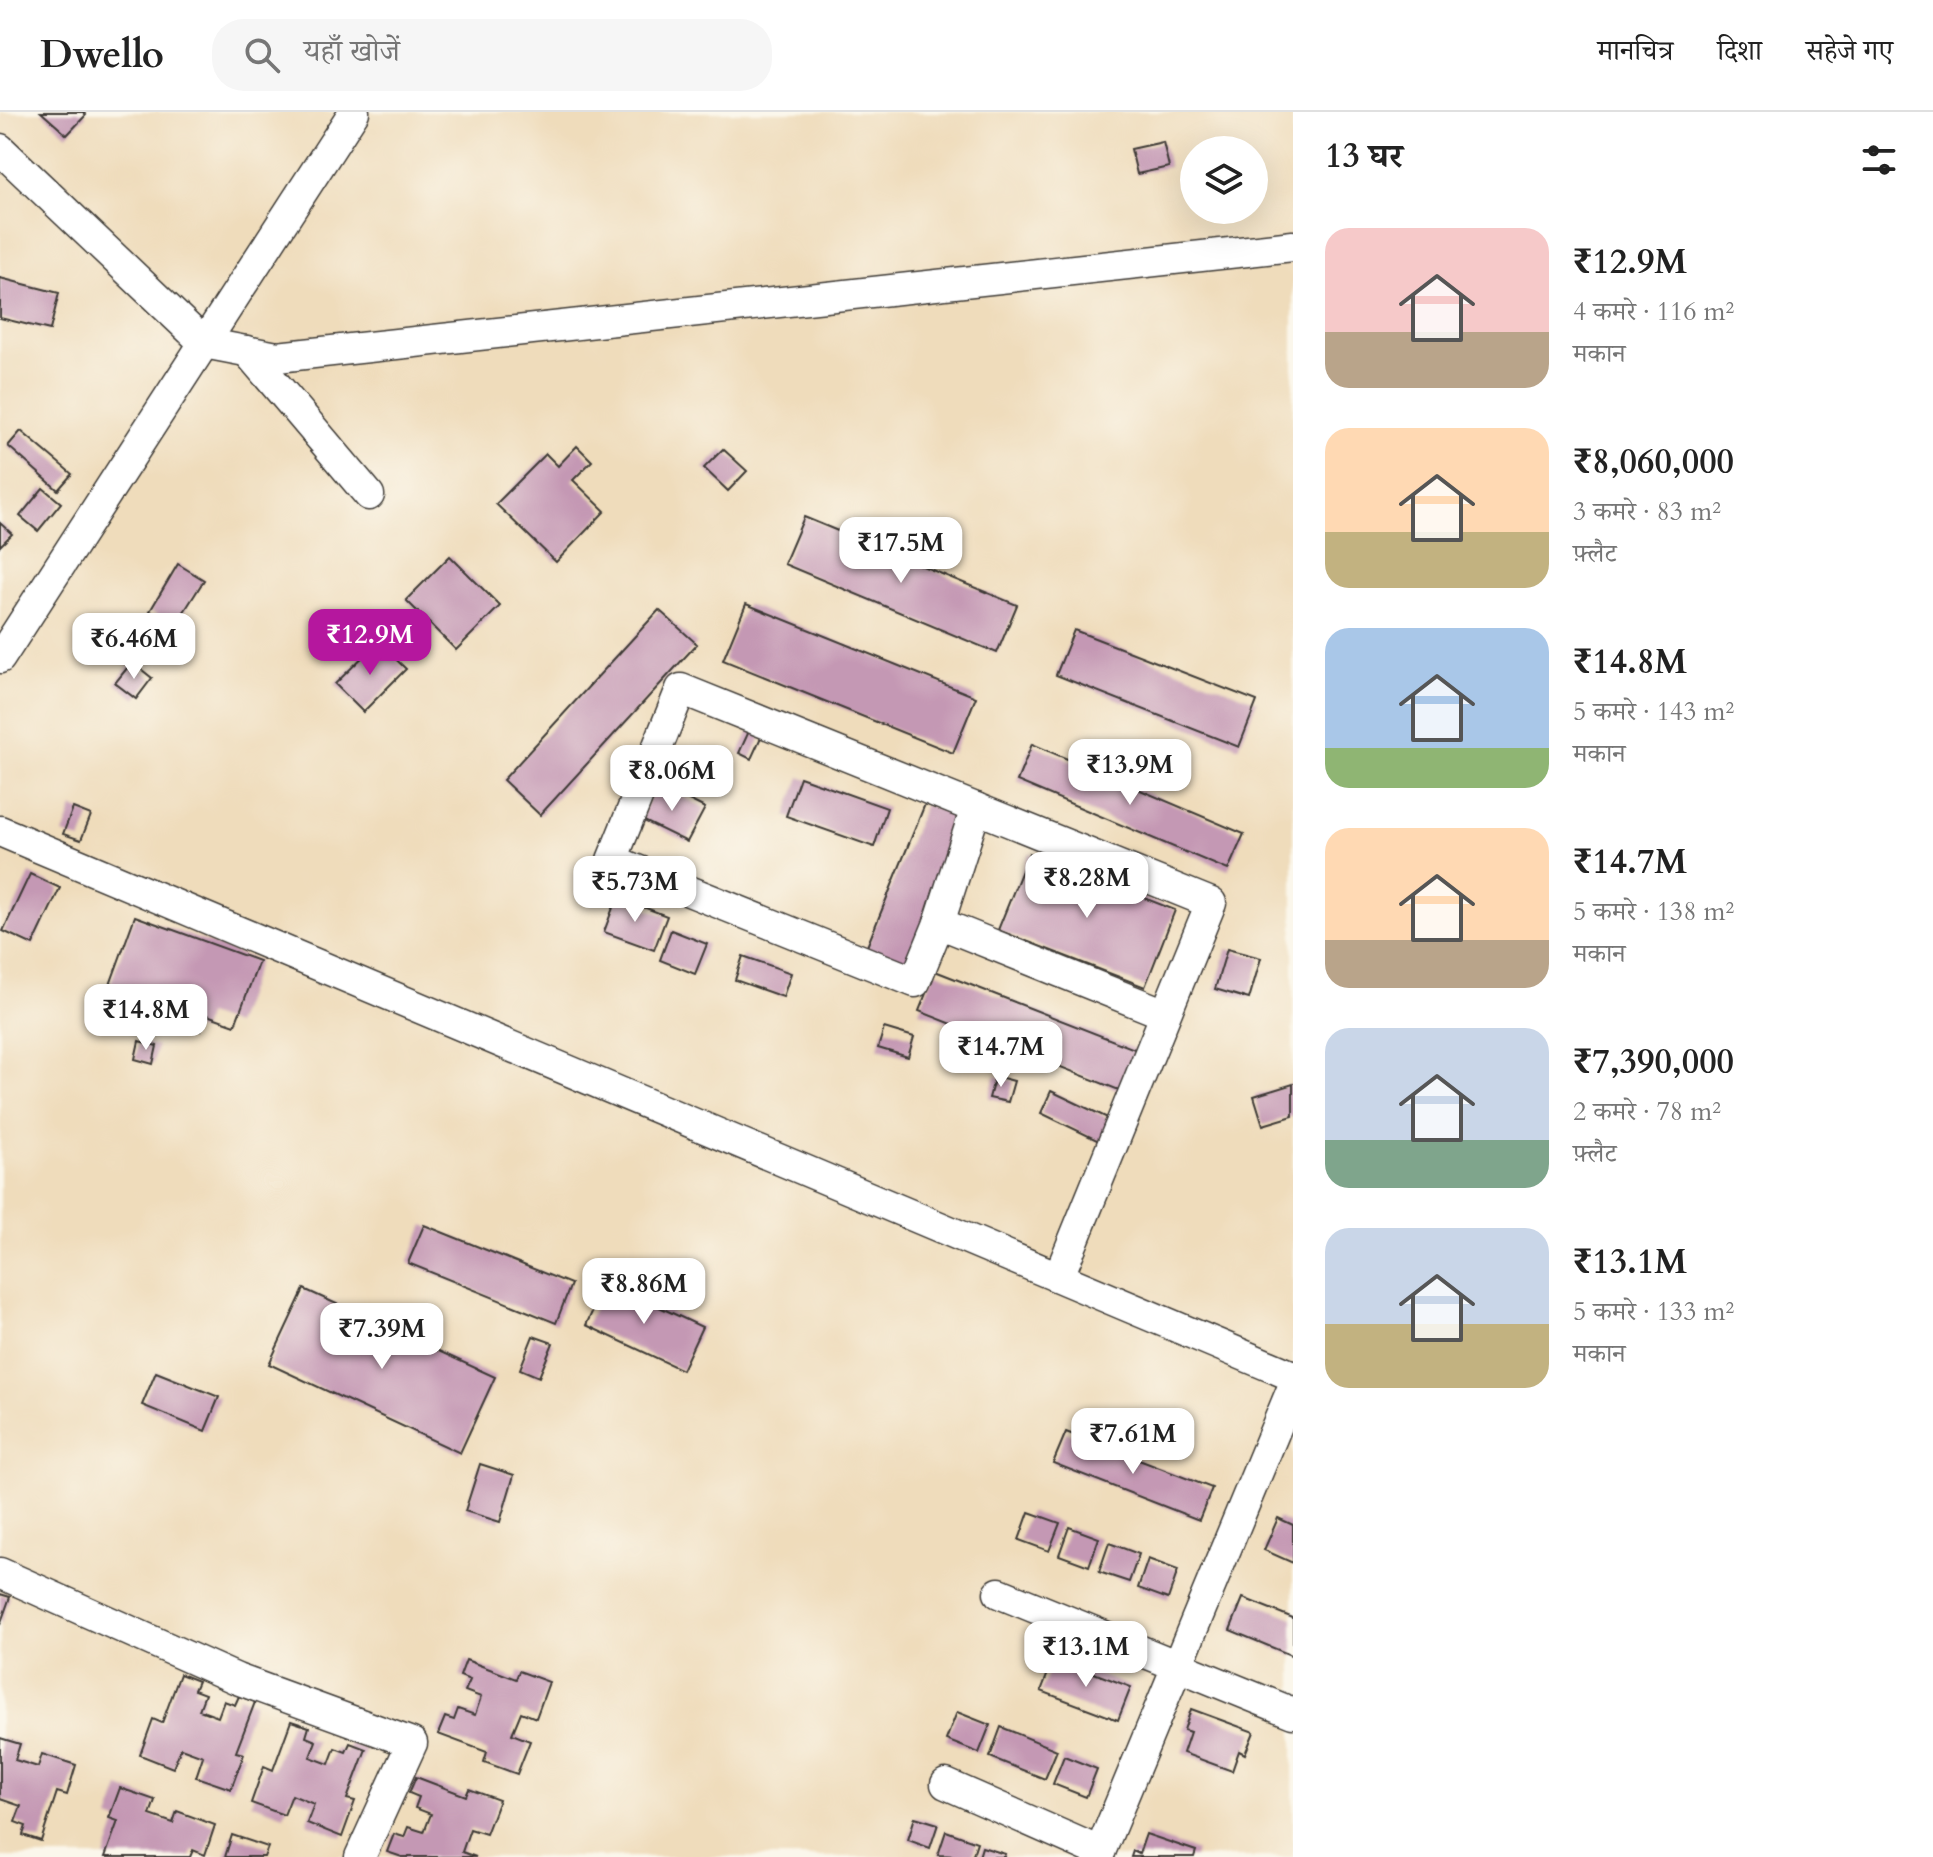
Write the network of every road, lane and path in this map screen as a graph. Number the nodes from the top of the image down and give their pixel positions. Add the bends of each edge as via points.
1 (354, 112) edge
2 (0, 149) edge
3 (1293, 246) edge
4 (204, 343) junction
5 (247, 351) junction
6 (369, 495) dead end
7 (0, 658) edge
8 (976, 808) junction
9 (1, 834) edge
10 (939, 923) junction
11 (1165, 1014) junction
12 (1059, 1276) junction
13 (1293, 1376) edge
14 (1293, 1387) edge
15 (0, 1573) edge
16 (999, 1593) dead end
17 (1178, 1664) junction
18 (1293, 1713) edge
19 (946, 1784) dead end
20 (1099, 1855) edge
21 (360, 1857) edge

1 - 4 street
2 - 4 street
3 - 5 street via 277,357
4 - 5 street
4 - 7 street
5 - 6 street
8 - 10 street
8 - 10 street via 681,689 612,860 915,982
8 - 11 street via 1211,903
9 - 12 street
10 - 11 street
11 - 12 street
12 - 13 street
14 - 17 street
15 - 21 street via 237,1679 412,1743
16 - 17 street
17 - 18 street
17 - 20 street
19 - 20 street

